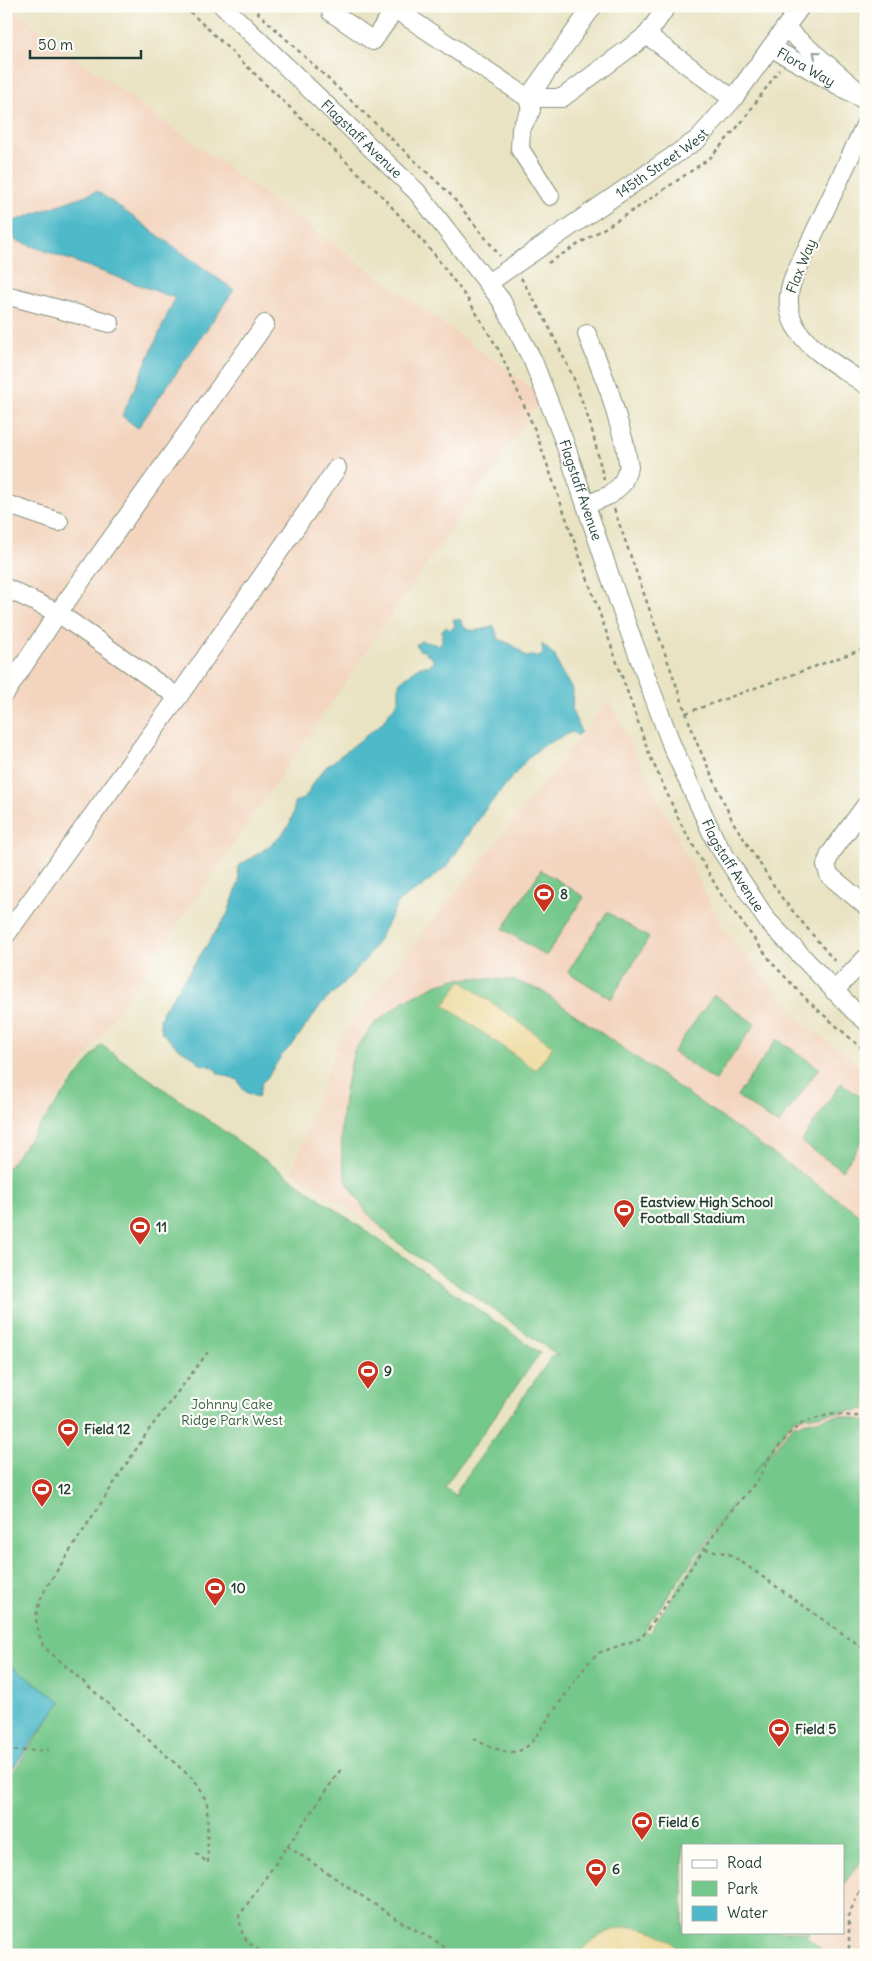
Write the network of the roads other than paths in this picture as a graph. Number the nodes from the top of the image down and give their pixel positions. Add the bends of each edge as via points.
1 (223, 6) edge
2 (335, 6) edge
3 (593, 6) edge
4 (667, 6) edge
5 (801, 6) edge
6 (396, 8) edge
7 (785, 28) junction
8 (647, 35) junction
9 (772, 48) junction
10 (528, 98) junction
11 (733, 99) junction
12 (866, 100) edge
13 (866, 123) edge
14 (550, 196) dead end
15 (488, 283) junction
16 (6, 295) edge
17 (110, 323) dead end
18 (265, 324) dead end
19 (587, 334) dead end
20 (866, 385) edge
21 (337, 468) dead end
22 (6, 504) edge
23 (586, 505) junction
24 (59, 522) dead end
25 (6, 588) edge
26 (58, 613) junction
27 (6, 692) edge
28 (178, 697) junction
29 (866, 805) edge
30 (866, 906) edge
31 (6, 935) edge
32 (866, 958) edge
33 (834, 991) junction
34 (866, 1021) edge

1 - 15 street, Flagstaff Avenue via 417,192
2 - 6 street via 331,12 373,41
3 - 10 street
4 - 8 street
5 - 7 street, 145th Street West
6 - 10 street
7 - 9 street, 145th Street West
12 -> 7 street, Flora Way via 842,75
8 - 10 street via 562,98
8 - 11 street
9 - 11 street, 145th Street West
9 - 12 street, Flora Way
10 - 14 street via 532,110 521,129 520,149
11 - 15 street, 145th Street West via 698,139
13 - 20 street, Flax Way via 794,276 788,304 792,320 804,340
15 - 23 street, Flagstaff Avenue via 501,300 533,361
16 - 17 street
18 - 26 street
19 - 23 street via 609,390 630,466 622,484 610,496
21 - 28 street
22 - 24 street
23 - 33 street, Flagstaff Avenue via 672,746 716,842 767,920
25 - 26 street
26 - 27 street
26 - 28 street
28 - 31 street
29 - 30 street via 830,854 826,865 829,875
32 - 33 street
33 - 34 street, Flagstaff Avenue

